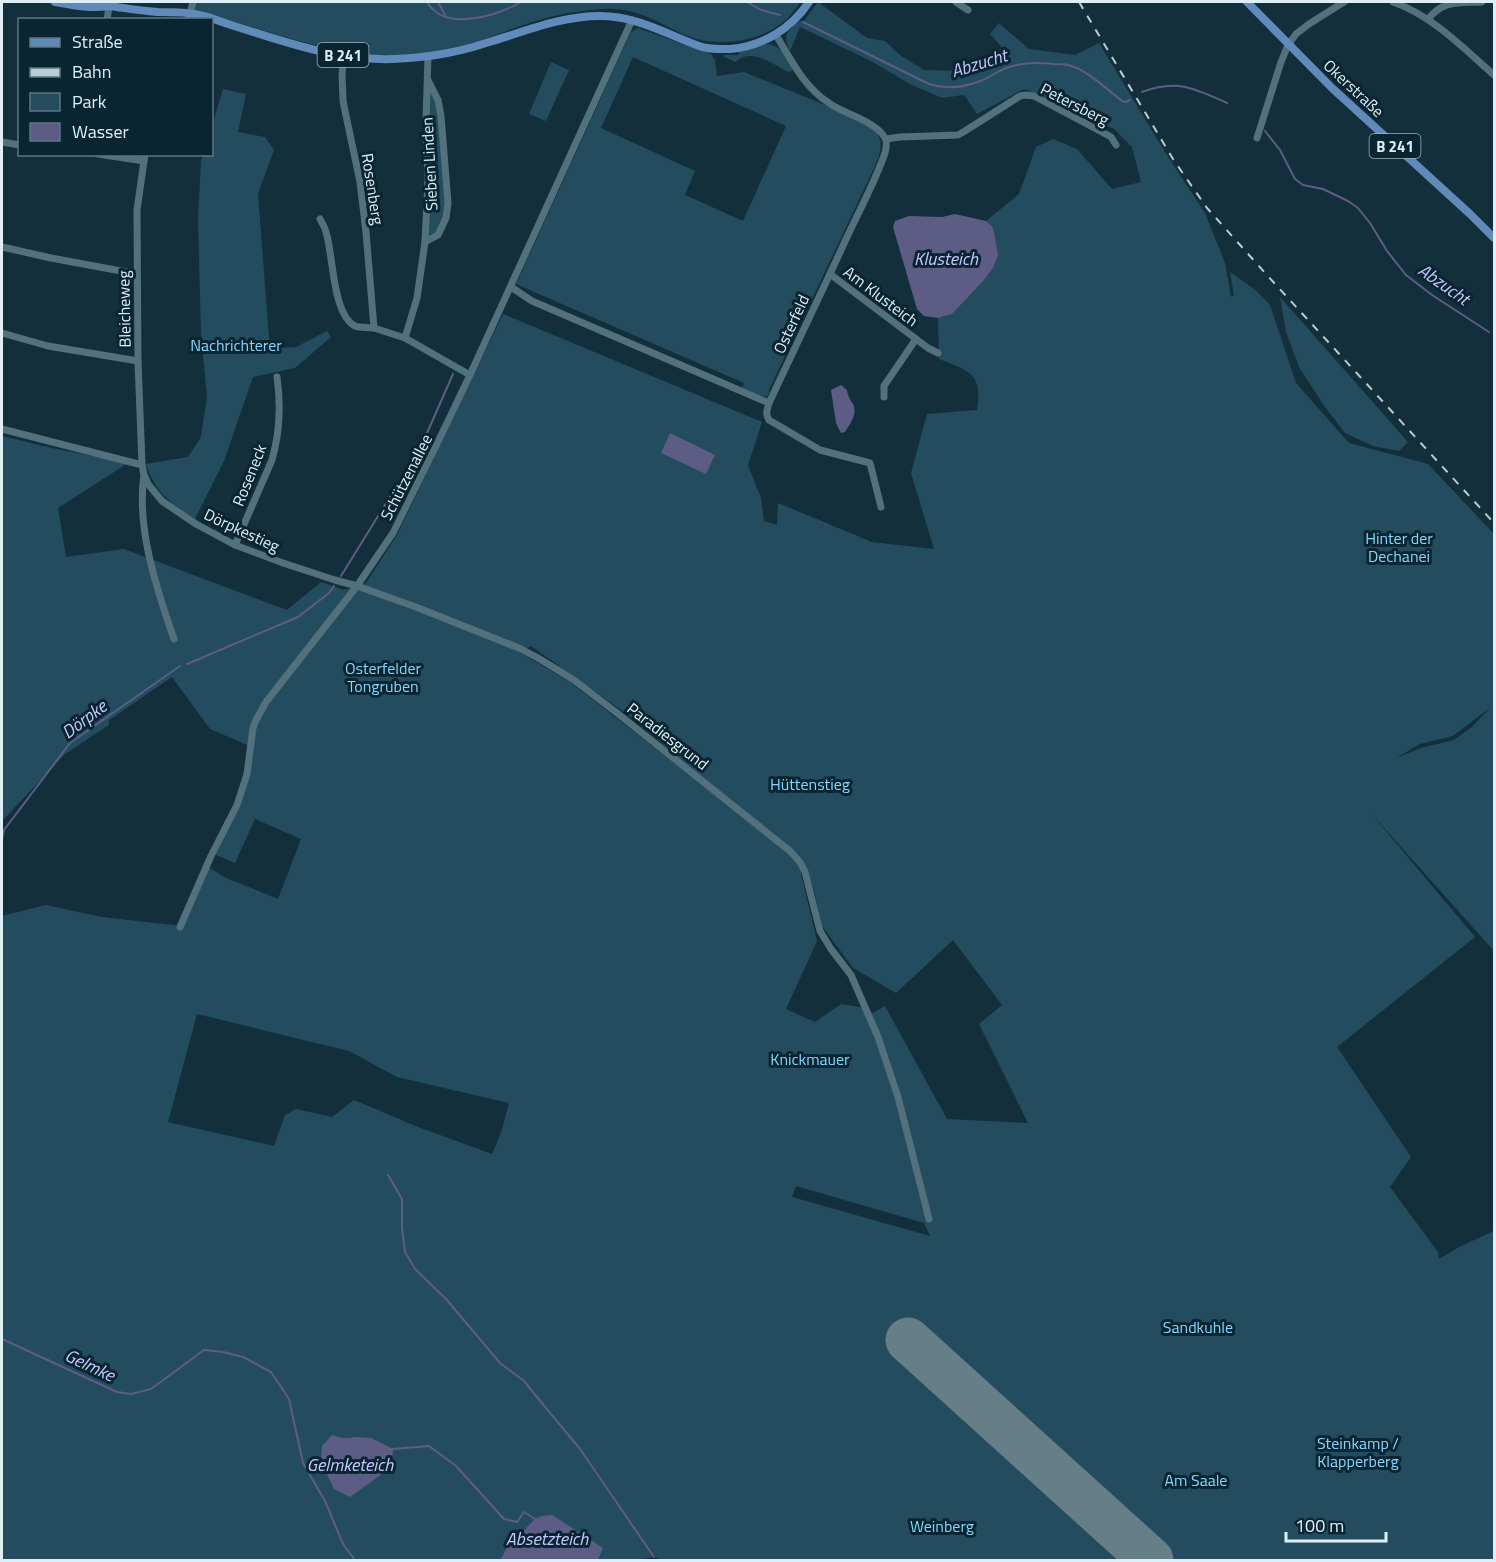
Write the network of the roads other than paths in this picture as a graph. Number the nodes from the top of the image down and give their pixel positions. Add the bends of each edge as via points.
1 (55, 2) edge
2 (96, 2) edge
3 (193, 2) edge
4 (809, 2) edge
5 (956, 2) edge
6 (1344, 2) edge
7 (1393, 2) edge
8 (1482, 2) edge
9 (1246, 3) edge
10 (109, 6) junction
11 (968, 10) dead end
12 (188, 17) edge
13 (107, 18) edge
14 (210, 18) edge
15 (1428, 19) junction
16 (632, 20) junction
17 (216, 21) edge
18 (773, 37) junction
19 (1288, 45) junction
20 (344, 55) junction
21 (428, 57) junction
22 (1494, 75) edge
23 (427, 78) junction
24 (1257, 138) dead end
25 (886, 140) junction
26 (2, 142) edge
27 (18, 145) edge
28 (1116, 145) dead end
29 (122, 156) edge
30 (145, 158) edge
31 (320, 219) dead end
32 (1494, 238) edge
33 (425, 242) junction
34 (2, 247) edge
35 (137, 273) junction
36 (830, 274) junction
37 (511, 287) junction
38 (374, 328) junction
39 (2, 333) edge
40 (405, 338) junction
41 (916, 339) junction
42 (938, 353) dead end
43 (138, 362) junction
44 (470, 375) junction
45 (277, 377) dead end
46 (884, 397) dead end
47 (769, 403) junction
48 (2, 429) edge
49 (141, 465) junction
50 (144, 475) junction
51 (881, 507) dead end
52 (235, 545) junction
53 (357, 586) junction
54 (174, 639) dead end
55 (180, 927) dead end
56 (929, 1219) dead end

1 - 10 main road, B 241
2 - 10 main road, B 241
3 - 12 street
4 - 18 main road, B 241
5 - 11 street
6 - 19 street via 1309,24
7 - 15 street
8 - 15 street via 1443,4
9 - 19 main road, Okerstraße
10 - 12 main road, B 241
10 - 13 street
12 - 14 main road, B 241
15 - 22 street
16 - 18 main road, B 241 via 700,46 720,49 750,46
16 - 21 main road, B 241 via 601,16 568,19
16 - 37 street, Schützenallee
17 - 20 main road, B 241
18 - 25 street via 814,92 874,126
19 - 24 street
19 - 32 main road, Okerstraße / B 241
20 - 21 main road, B 241 via 382,59
20 - 38 street, Rosenberg via 343,101 360,182
21 - 23 street, Sieben Linden
23 - 33 street, Sieben Linden
23 - 33 street, Sieben Linden via 438,100 448,203 438,235
25 - 28 street, Petersberg via 958,135 1025,95 1102,132
25 - 36 street, Osterfeld via 885,153
26 - 27 street
29 - 30 street
30 - 35 street, Bleicheweg via 136,210
31 - 38 street via 328,237 336,290 345,316 356,326
33 - 40 street, Sieben Linden via 417,298
34 - 35 street
35 - 43 street, Bleicheweg
36 - 41 street, Am Klusteich
36 - 47 street, Osterfeld
37 - 44 street, Schützenallee
37 - 47 street via 532,301
38 - 40 street
39 - 43 street via 48,346
40 - 44 street
41 - 42 street, Am Klusteich
41 - 46 street, Am Klusteich via 884,386
43 - 49 street, Bleicheweg
44 - 53 street, Schützenallee via 393,533
45 - 52 street, Roseneck via 280,413 276,447
47 - 51 street via 769,420 820,450 870,463
48 - 49 street
49 - 50 street, Dörpkestieg
50 - 52 street, Dörpkestieg via 168,506
50 - 54 street via 143,517 153,573
52 - 53 street, Dörpkestieg
53 - 55 street, Schützenallee via 256,720 237,805
53 - 56 street, Paradiesgrund via 519,648 574,680 800,862 820,932 851,975 880,1044 898,1097

